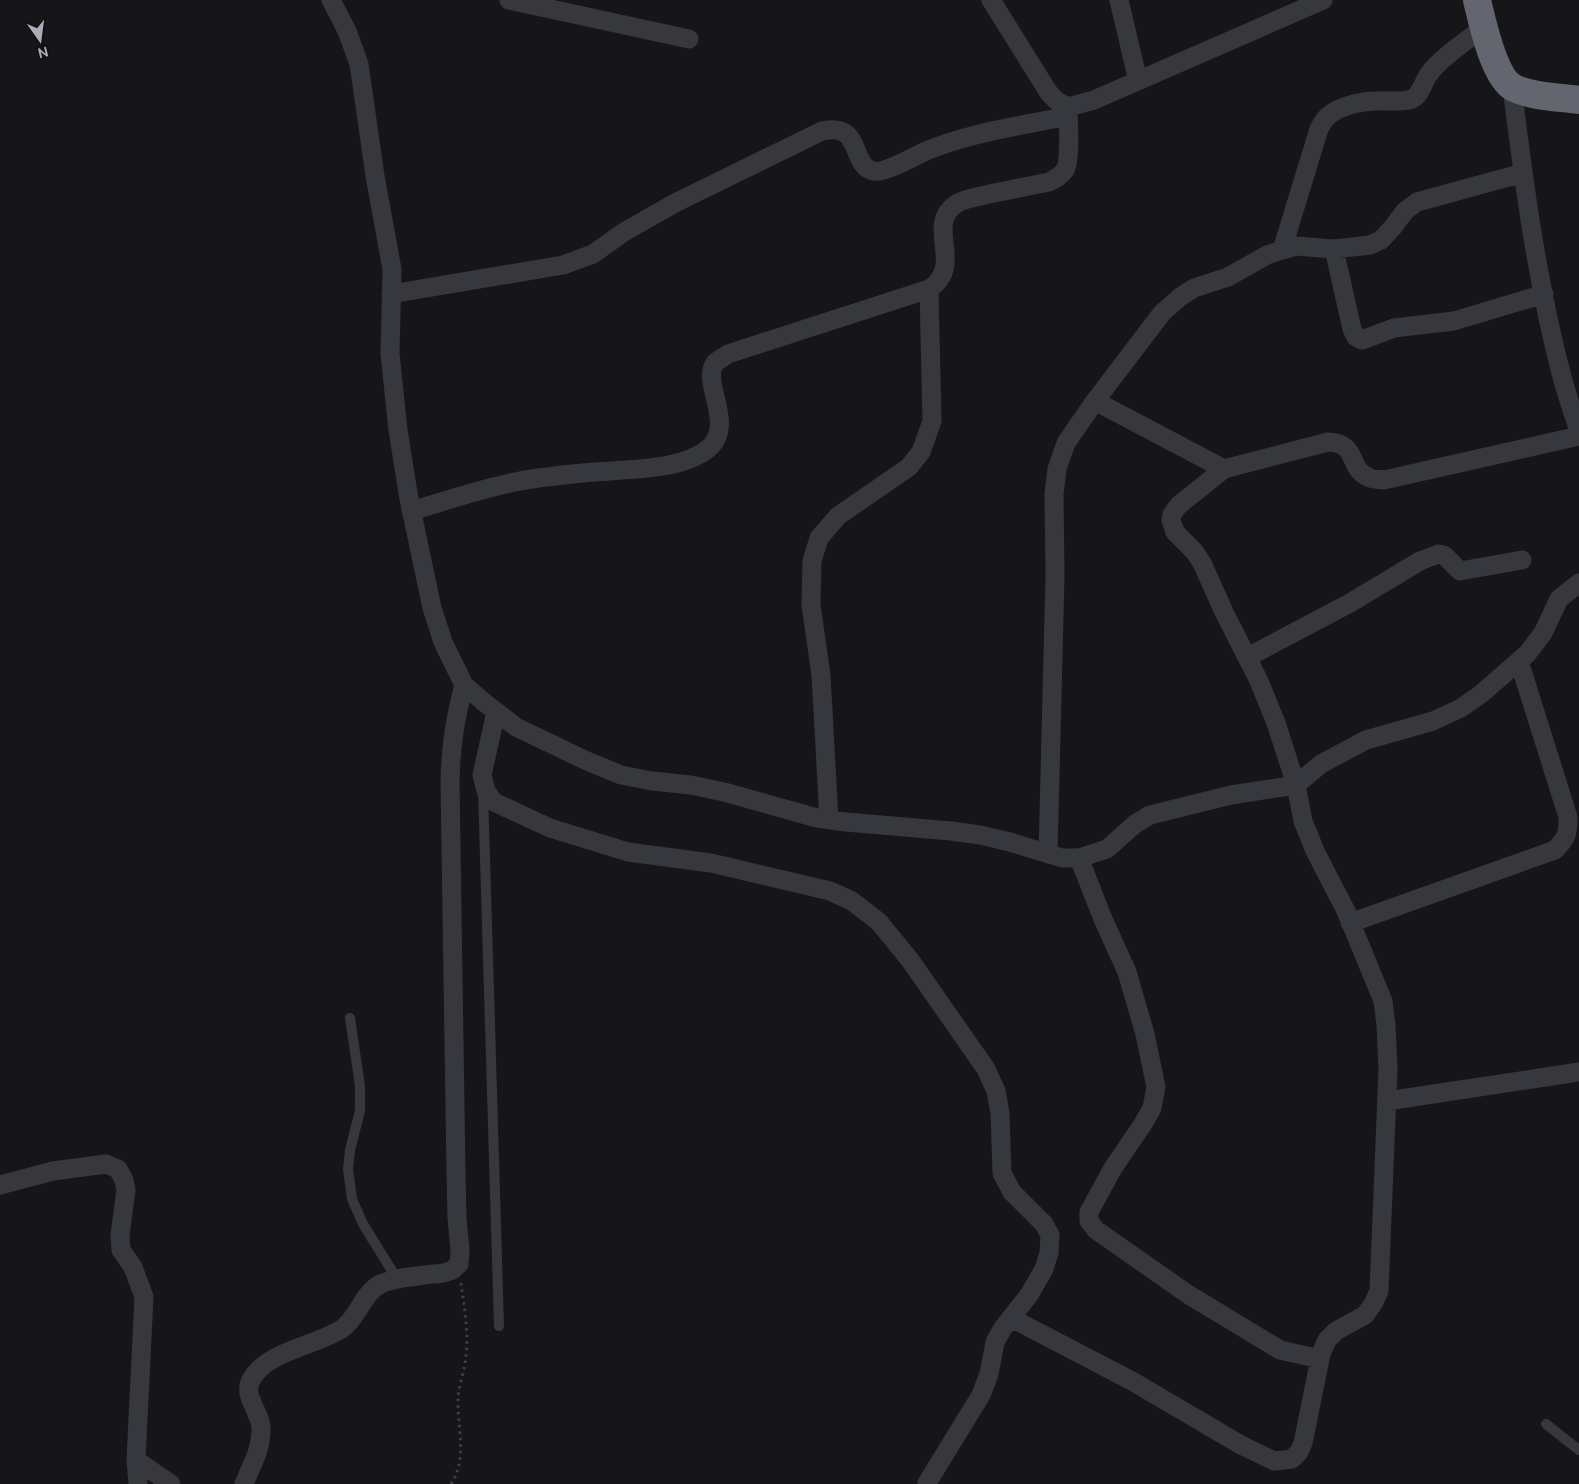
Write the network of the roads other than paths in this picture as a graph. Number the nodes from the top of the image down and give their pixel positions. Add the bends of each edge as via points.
1 (331, 0) edge
2 (509, 0) edge
3 (1119, 0) edge
4 (1323, 0) edge
5 (1477, 0) edge
6 (990, 1) edge
7 (1484, 27) junction
8 (689, 39) dead end
9 (1138, 81) junction
10 (1512, 87) junction
11 (1579, 100) edge
12 (1068, 112) junction
13 (1523, 173) junction
14 (1334, 249) junction
15 (1282, 250) junction
16 (929, 288) junction
17 (391, 294) junction
18 (1544, 294) junction
19 (1095, 402) junction
20 (1579, 432) edge
21 (1579, 436) edge
22 (1224, 469) junction
23 (411, 511) junction
24 (1522, 560) dead end
25 (1579, 583) edge
26 (1248, 657) junction
27 (1519, 662) junction
28 (464, 685) junction
29 (496, 712) junction
30 (482, 775) junction
31 (1296, 785) junction
32 (829, 819) junction
33 (1048, 854) junction
34 (1079, 858) junction
35 (1350, 922) junction
36 (350, 1018) dead end
37 (1579, 1072) edge
38 (1387, 1101) junction
39 (0, 1185) edge
40 (397, 1279) junction
41 (1011, 1318) junction
42 (499, 1326) dead end
43 (1320, 1359) junction
44 (1546, 1424) dead end
45 (1579, 1450) edge
46 (136, 1460) junction
47 (927, 1483) dead end
48 (138, 1484) edge
49 (171, 1484) edge
50 (244, 1484) edge

1 - 17 street via 359,64 392,269
2 - 8 street
3 - 9 street
4 - 9 street
5 - 7 highway
6 - 12 street via 1049,93
7 - 10 highway via 1497,67
7 - 15 street via 1437,65 1413,98 1360,103 1328,116 1318,129
9 - 12 street
10 - 11 highway
10 - 13 street
12 - 16 street via 1066,169 1050,182 974,197 958,202 948,210 943,221 943,277
12 - 17 street via 970,136 884,170 873,171 864,165 846,133 834,128 822,131 675,203 593,254 564,265
13 - 14 street via 1417,202 1404,211 1381,240 1370,245
13 - 18 street
14 - 15 street via 1302,246
14 - 18 street via 1352,329 1362,340 1394,328 1454,321
15 - 19 street via 1180,297 1162,313
16 - 23 street via 728,354 715,363 712,374 719,431 711,446 698,455 667,466 558,475 506,484
16 - 32 street via 932,421 921,452 909,467 838,516 818,538 812,560 811,605 821,676
17 - 23 street via 390,354
18 - 20 street via 1562,377
19 - 22 street
19 - 33 street via 1060,456 1054,494 1056,576
21 - 22 street via 1384,480 1368,478 1345,446 1328,442
22 - 26 street via 1180,505 1171,520 1176,532 1202,563
23 - 28 street via 432,608 443,642
24 - 26 street via 1460,571 1444,555 1432,556
25 - 27 street via 1559,599 1544,633
26 - 31 street via 1276,723
27 - 31 street via 1461,708 1433,721 1366,740 1321,764
27 - 35 street via 1568,817 1566,838 1555,850
28 - 29 street
28 - 40 street via 450,765 459,1264 452,1271
29 - 30 street
29 - 32 street via 516,727 621,775 691,784
30 - 41 street via 486,791 494,802 550,828 628,852 711,863 830,891 852,901 879,922 910,960 986,1069 996,1090 1000,1112 1002,1173 1012,1192 1044,1224 1050,1235 1044,1269
30 - 42 lane
31 - 34 street via 1231,795 1150,815 1108,849
31 - 35 street via 1314,851
32 - 33 street via 980,835
33 - 34 street
34 - 43 street via 1127,972 1156,1087 1152,1108 1144,1124 1113,1168 1089,1212 1089,1221 1096,1230 1226,1318 1280,1350
35 - 38 street via 1383,1001
36 - 40 lane via 360,1086 360,1111 348,1169 352,1199 363,1224
37 - 38 street
38 - 43 street via 1379,1291 1365,1315 1336,1331 1327,1340
39 - 46 street via 53,1171 106,1164 118,1169 124,1180 121,1250 133,1266 144,1297
40 - 50 street via 370,1292 353,1320 342,1328 280,1356 250,1381 248,1394 261,1427 261,1442
41 - 43 street via 1274,1461 1292,1459 1299,1452
41 - 47 street via 995,1342 989,1374 980,1395
44 - 45 lane
46 - 48 street
46 - 49 street

